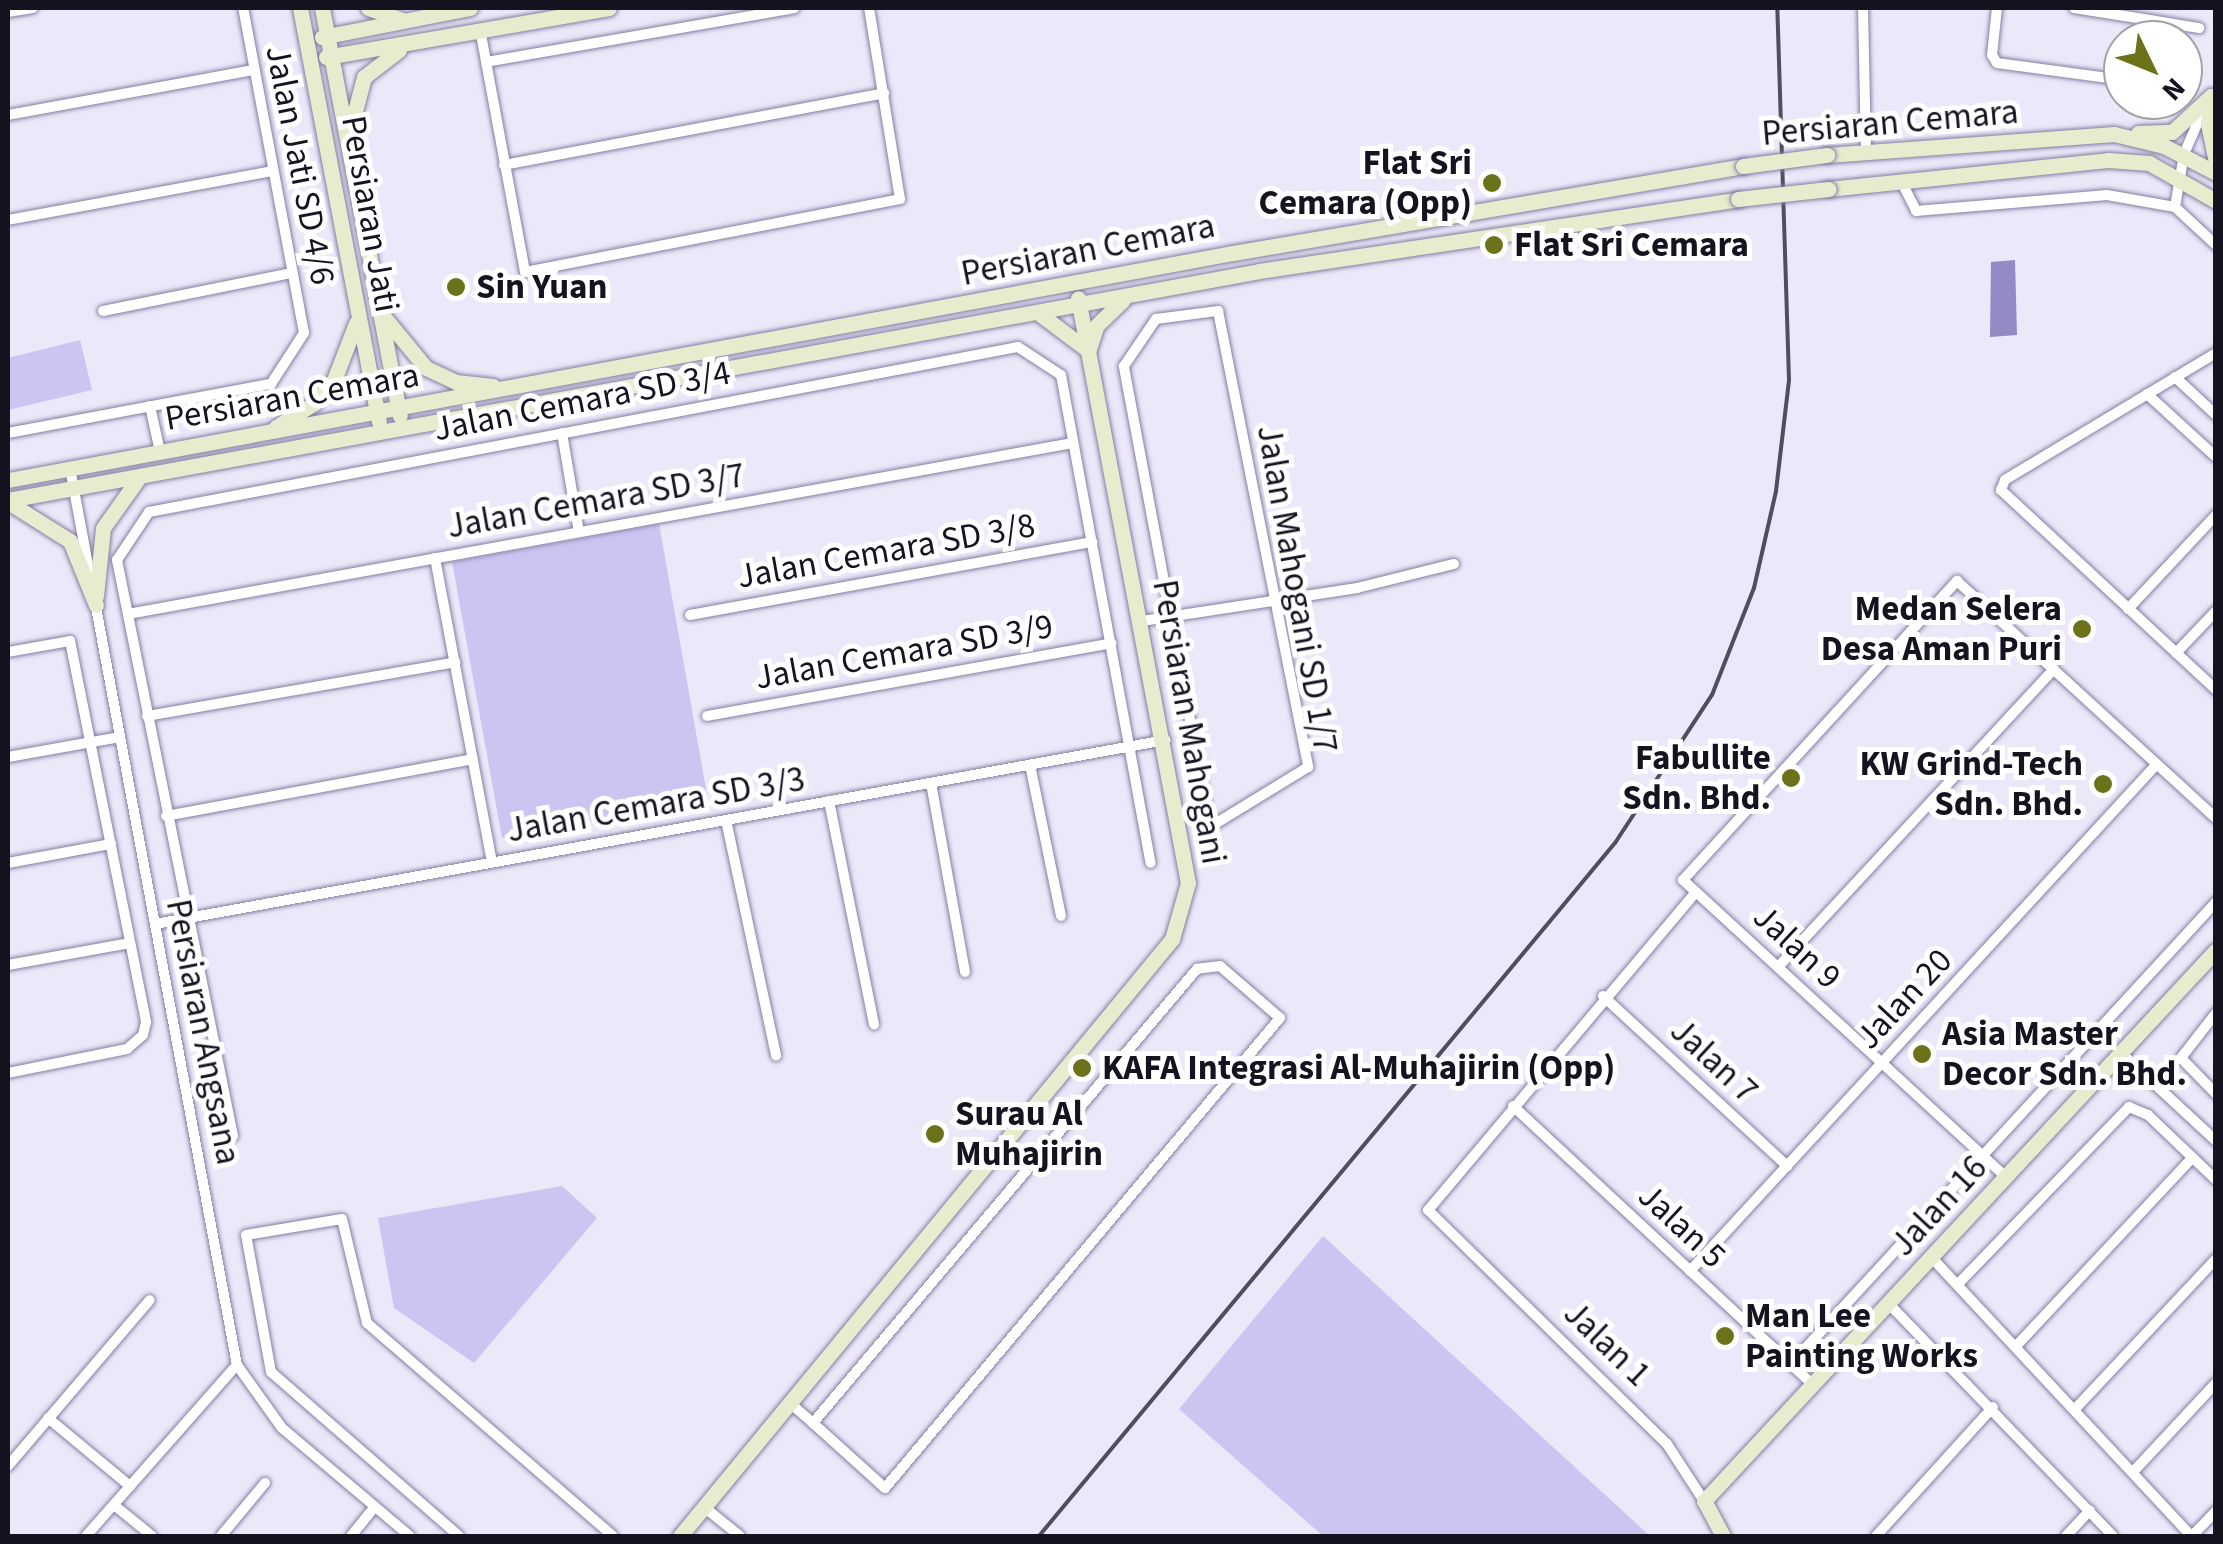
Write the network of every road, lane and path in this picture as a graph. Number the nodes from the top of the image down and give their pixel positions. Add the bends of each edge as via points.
1 (32, 8) edge
2 (243, 8) edge
3 (300, 8) edge
4 (322, 8) edge
5 (368, 8) edge
6 (468, 8) edge
7 (609, 8) edge
8 (794, 8) edge
9 (869, 8) edge
10 (1863, 8) edge
11 (1997, 8) edge
12 (2074, 8) edge
13 (443, 10) edge
14 (8, 12) edge
15 (2150, 20) edge
16 (403, 21) junction
17 (480, 30) junction
18 (328, 36) junction
19 (308, 39) junction
20 (421, 40) junction
21 (331, 56) junction
22 (312, 60) junction
23 (486, 62) junction
24 (254, 70) junction
25 (2103, 77) edge
26 (884, 93) junction
27 (2214, 93) edge
28 (8, 115) edge
29 (2114, 134) junction
30 (350, 150) junction
31 (1866, 153) junction
32 (2184, 154) junction
33 (2216, 162) edge
34 (504, 165) junction
35 (273, 171) junction
36 (2216, 173) edge
37 (2179, 176) junction
38 (1901, 181) junction
39 (2216, 202) edge
40 (2175, 207) junction
41 (8, 220) edge
42 (2216, 244) edge
43 (292, 273) junction
44 (1075, 285) junction
45 (1126, 297) junction
46 (1079, 308) junction
47 (380, 309) junction
48 (103, 310) dead end
49 (358, 314) junction
50 (1038, 314) junction
51 (1088, 351) junction
52 (2216, 353) edge
53 (2174, 377) junction
54 (512, 388) junction
55 (2146, 394) junction
56 (150, 406) junction
57 (398, 408) junction
58 (377, 412) junction
59 (2216, 414) edge
60 (402, 427) junction
61 (381, 431) junction
62 (8, 433) edge
63 (263, 433) junction
64 (562, 433) junction
65 (1074, 442) junction
66 (160, 452) junction
67 (2216, 457) edge
68 (70, 468) junction
69 (140, 476) junction
70 (8, 480) edge
71 (74, 489) junction
72 (8, 501) edge
73 (2216, 515) edge
74 (579, 532) junction
75 (1092, 542) junction
76 (435, 558) junction
77 (1454, 564) dead end
78 (1272, 600) junction
79 (96, 605) junction
80 (2128, 610) junction
81 (2216, 611) edge
82 (128, 614) junction
83 (690, 615) dead end
84 (1171, 616) junction
85 (1142, 620) junction
86 (1111, 643) junction
87 (8, 652) edge
88 (2176, 654) junction
89 (454, 662) junction
90 (2054, 669) junction
91 (2216, 690) edge
92 (147, 716) junction
93 (707, 716) dead end
94 (120, 737) junction
95 (90, 742) junction
96 (1157, 742) junction
97 (1130, 746) junction
98 (8, 757) edge
99 (472, 759) junction
100 (2157, 764) junction
101 (1030, 765) junction
102 (930, 783) junction
103 (829, 802) junction
104 (166, 816) junction
105 (2216, 818) edge
106 (726, 820) junction
107 (111, 844) junction
108 (8, 862) edge
109 (492, 862) junction
110 (1151, 863) dead end
111 (1696, 892) junction
112 (2216, 902) edge
113 (1061, 916) dead end
114 (186, 918) junction
115 (155, 924) junction
116 (130, 942) junction
117 (2216, 950) edge
118 (8, 965) edge
119 (1778, 966) junction
120 (965, 972) dead end
121 (1604, 996) junction
122 (2216, 1013) edge
123 (874, 1025) dead end
124 (2120, 1052) junction
125 (776, 1056) dead end
126 (1882, 1063) junction
127 (8, 1072) edge
128 (2216, 1094) edge
129 (1513, 1106) junction
130 (233, 1136) dead end
131 (2216, 1140) edge
132 (1984, 1157) junction
133 (2192, 1158) junction
134 (1787, 1166) junction
135 (2007, 1178) junction
136 (2216, 1180) edge
137 (1932, 1258) junction
138 (2216, 1259) edge
139 (1690, 1271) junction
140 (1958, 1283) junction
141 (150, 1300) dead end
142 (1889, 1304) junction
143 (2018, 1344) junction
144 (1790, 1364) junction
145 (237, 1365) junction
146 (2216, 1383) edge
147 (1813, 1385) junction
148 (790, 1403) junction
149 (1993, 1406) junction
150 (2074, 1409) junction
151 (48, 1418) junction
152 (813, 1424) junction
153 (8, 1466) edge
154 (2133, 1472) junction
155 (265, 1483) dead end
156 (130, 1486) junction
157 (1704, 1501) junction
158 (114, 1504) junction
159 (704, 1507) junction
160 (374, 1508) junction
161 (2090, 1510) junction
162 (2216, 1511) edge
163 (727, 1526) junction
164 (356, 1535) edge
165 (86, 1536) edge
166 (152, 1536) edge
167 (220, 1536) edge
168 (410, 1536) edge
169 (459, 1536) edge
170 (613, 1536) edge
171 (680, 1536) edge
172 (718, 1536) edge
173 (740, 1536) edge
174 (1723, 1536) edge
175 (1876, 1536) edge
176 (2066, 1536) edge
177 (2113, 1536) edge
178 (2191, 1536) edge

1 - 14 street
2 - 24 street, Jalan Jati SD 4/6
3 - 19 main road, Persiaran Jati
4 - 18 main road, Persiaran Jati
5 - 16 main road
6 - 13 main road
7 - 17 main road
8 - 23 street
9 - 26 street
10 - 31 street
11 - 25 street via 1997,63
12 - 15 street
13 - 16 main road
16 - 18 main road
17 - 20 main road
17 - 23 street
18 - 19 main road
18 - 21 main road, Persiaran Jati
19 - 22 main road, Persiaran Jati
20 - 21 main road
20 - 30 main road via 386,56 364,77 355,94
21 - 22 main road
21 - 30 main road, Persiaran Jati
22 - 49 main road, Persiaran Jati
23 - 34 street
24 - 28 street
24 - 35 street, Jalan Jati SD 4/6
26 - 34 street
26 - 34 street via 900,200 525,272
27 - 29 main road via 2172,132
27 - 32 street
27 - 33 main road via 2208,124
29 - 31 main road, Persiaran Cemara
29 - 32 main road, Persiaran Cemara
30 - 47 main road, Persiaran Jati
31 - 44 main road, Persiaran Cemara, bridge via 1743,166
32 - 36 main road, Persiaran Cemara
32 - 37 street
35 - 41 street
35 - 43 street, Jalan Jati SD 4/6
37 - 38 main road, Persiaran Cemara via 2149,163 2108,160
37 - 39 main road
37 - 40 street
38 - 40 street via 1916,211 2107,195
38 - 45 main road, Persiaran Cemara, bridge via 1738,198
40 - 42 street
43 - 48 street
43 - 56 street, Jalan Jati SD 4/6 via 304,333 271,384
44 - 46 main road, Persiaran Mahogani
44 - 54 main road, Persiaran Cemara
45 - 46 main road, Persiaran Cemara
45 - 51 main road via 1097,325
46 - 50 main road, Persiaran Cemara
46 - 51 main road, Persiaran Mahogani
47 - 54 main road via 403,346 438,375
47 - 57 main road, Persiaran Jati
49 - 58 main road, Persiaran Jati
49 - 63 main road via 334,380 300,414
50 - 51 main road via 1053,318
50 - 60 main road, Persiaran Cemara
51 - 85 main road, Persiaran Mahogani
52 - 53 street
53 - 55 street
53 - 59 street
54 - 57 main road, Persiaran Cemara
55 - 67 street
55 - 80 street via 2005,480 2001,490
56 - 62 street
56 - 66 street
57 - 58 main road, Persiaran Cemara
57 - 60 main road, Persiaran Jati
58 - 61 main road, Persiaran Jati
58 - 63 main road, Persiaran Cemara
60 - 61 main road, Persiaran Cemara
61 - 69 main road, Persiaran Cemara
63 - 66 main road, Persiaran Cemara
64 - 65 street, Jalan Cemara SD 3/4 via 1018,346 1061,375
64 - 74 street
64 - 82 street, Jalan Cemara SD 3/4 via 149,512 117,560
65 - 74 street, Jalan Cemara SD 3/7
65 - 75 street, Jalan Cemara SD 3/4
66 - 68 main road, Persiaran Cemara
68 - 70 main road, Persiaran Cemara
68 - 71 street, Persiaran Angsana
69 - 71 main road, Persiaran Cemara
69 - 79 main road via 103,528
71 - 72 main road, Persiaran Cemara
71 - 79 street, Persiaran Angsana
72 - 79 main road via 70,541
73 - 80 street
74 - 76 street, Jalan Cemara SD 3/7
75 - 83 street, Jalan Cemara SD 3/8
75 - 86 street, Jalan Cemara SD 3/4
76 - 82 street, Jalan Cemara SD 3/7
76 - 89 street
77 - 78 street
78 - 84 street
78 - 84 street, Jalan Mahogani SD 1/7 via 1308,767 1210,827
78 - 84 street, Jalan Mahogani SD 1/7 via 1218,311 1156,319 1124,366
79 - 94 street, Persiaran Angsana
80 - 88 street
81 - 88 street
82 - 92 street, Jalan Cemara SD 3/4
84 - 85 street
85 - 96 main road, Persiaran Mahogani
86 - 93 street, Jalan Cemara SD 3/9
86 - 97 street, Jalan Cemara SD 3/4
87 - 95 street via 70,641
88 - 91 street
89 - 92 street
89 - 99 street
90 - 100 street
90 - 111 street, Jalan 9 via 1957,580 1683,880
90 - 119 street
92 - 104 street, Jalan Cemara SD 3/4
94 - 95 street
94 - 115 street, Persiaran Angsana
95 - 98 street
95 - 107 street
96 - 97 street, Jalan Cemara SD 3/3
96 - 148 main road, Persiaran Mahogani via 1188,882 1172,938
97 - 101 street, Jalan Cemara SD 3/3
97 - 110 street, Jalan Cemara SD 3/4
99 - 104 street
99 - 109 street
100 - 105 street
100 - 126 street, Jalan 20
101 - 102 street, Jalan Cemara SD 3/3
101 - 113 street
102 - 103 street, Jalan Cemara SD 3/3
102 - 120 street
103 - 106 street, Jalan Cemara SD 3/3
103 - 123 street
104 - 114 street, Jalan Cemara SD 3/4
106 - 109 street, Jalan Cemara SD 3/3
106 - 125 street
107 - 108 street
107 - 116 street
109 - 114 street, Jalan Cemara SD 3/3
111 - 119 street, Jalan 9
111 - 121 street
112 - 132 street
114 - 115 street, Jalan Cemara SD 3/3
114 - 130 street, Jalan Cemara SD 3/4
115 - 145 street, Persiaran Angsana
116 - 118 street
116 - 127 street via 146,1022 140,1039 126,1049
117 - 124 main road, Jalan 16
119 - 126 street, Jalan 9
121 - 129 street
121 - 134 street, Jalan 7
122 - 128 street via 2181,1058
124 - 131 street
124 - 135 main road, Jalan 16
126 - 132 street, Jalan 9
126 - 134 street, Jalan 20
129 - 139 street, Jalan 5
129 - 157 street, Jalan 1 via 1428,1210 1667,1444
132 - 135 street, Jalan 9
132 - 144 street
133 - 136 street
133 - 140 street via 2148,1114 2130,1107
133 - 143 street
134 - 139 street, Jalan 20
135 - 137 main road, Jalan 16
137 - 140 street
137 - 142 main road, Jalan 16
138 - 150 street
139 - 144 street, Jalan 5
140 - 143 street
141 - 151 street
142 - 147 main road, Jalan 16
142 - 149 street
143 - 150 street
144 - 147 street, Jalan 5
145 - 156 street
145 - 160 street, Persiaran Angsana via 282,1428
146 - 154 street
147 - 157 main road, Jalan 16
148 - 152 street
148 - 159 main road, Persiaran Mahogani
149 - 161 street
149 - 175 street
150 - 154 street
151 - 153 street
151 - 156 street
152 - 152 street via 1197,969 1208,964 1280,1018 885,1488
154 - 178 street
155 - 167 street
156 - 158 street
157 - 174 main road, Jalan 1
158 - 165 street
158 - 166 street
159 - 163 street
159 - 171 main road, Persiaran Mahogani
160 - 164 street
160 - 168 street, Persiaran Angsana
161 - 176 street
161 - 177 street
162 - 178 street
163 - 172 street
163 - 173 street
169 - 170 street via 272,1372 246,1235 342,1219 367,1323

